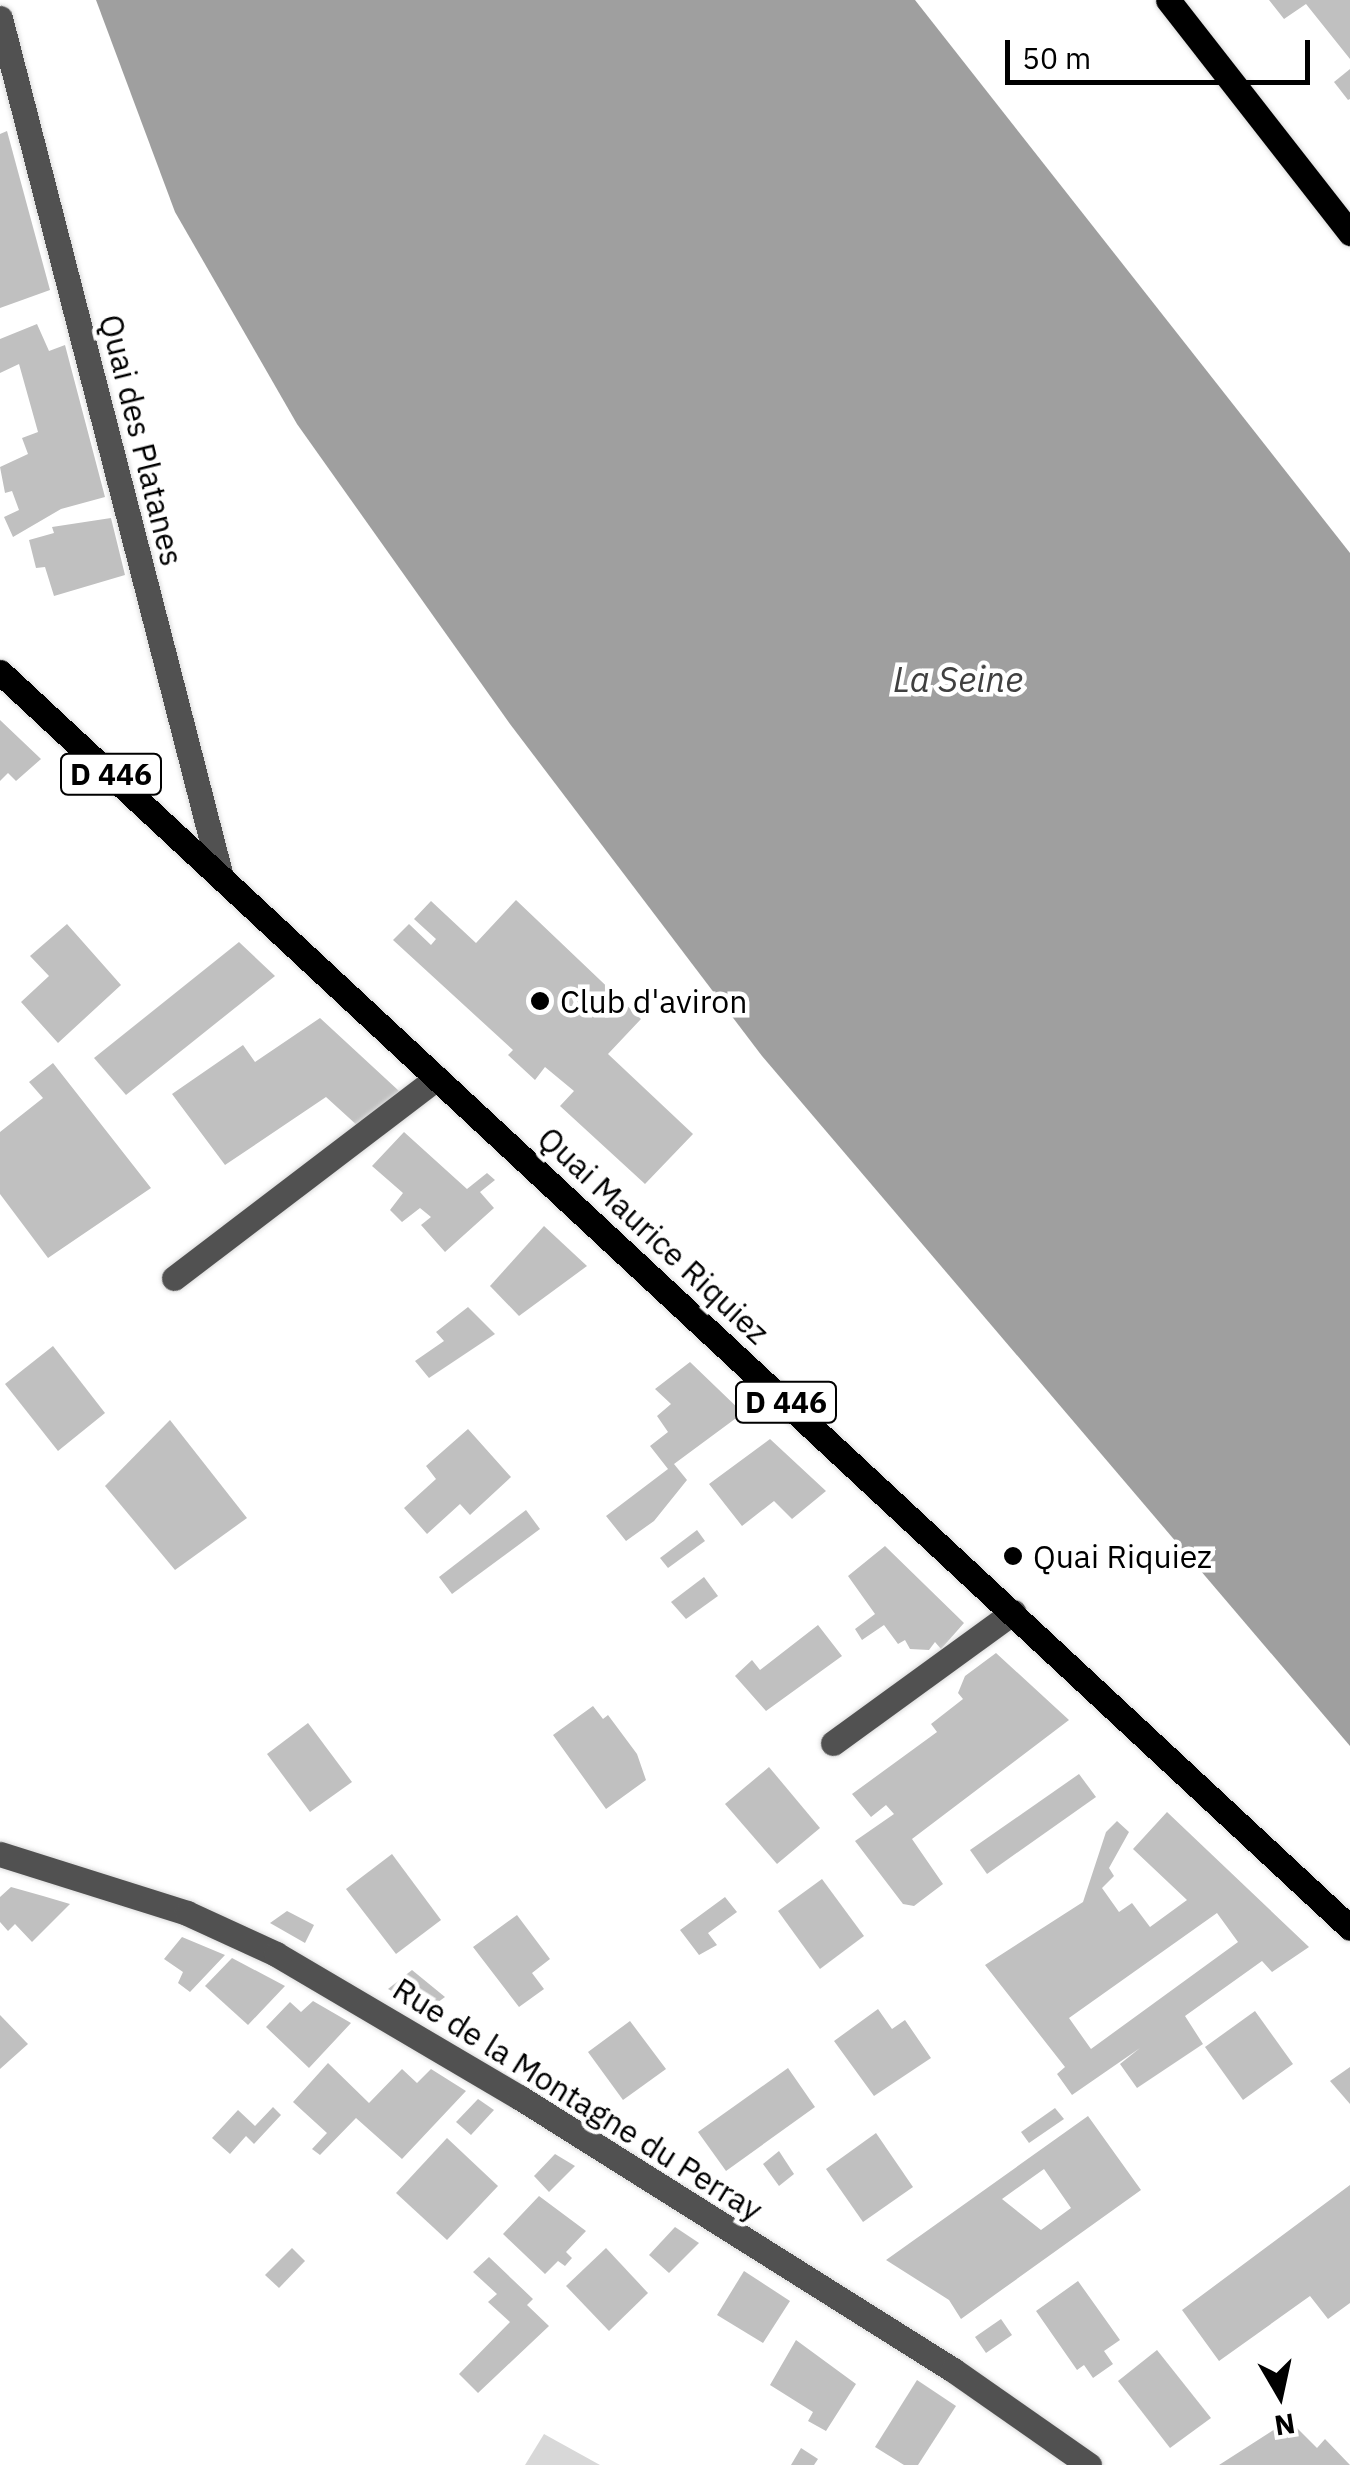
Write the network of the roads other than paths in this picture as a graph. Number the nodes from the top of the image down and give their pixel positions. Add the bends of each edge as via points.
1 (1168, 0) edge
2 (0, 18) edge
3 (1350, 232) edge
4 (0, 672) edge
5 (222, 877) junction
6 (437, 1078) junction
7 (174, 1278) dead end
8 (1013, 1612) junction
9 (832, 1743) dead end
10 (0, 1854) edge
11 (1350, 1928) edge
12 (1088, 2465) edge

1 - 3 main road
2 - 5 street, Quai des Platanes
4 - 5 main road, D 446
5 - 6 main road, Quai Maurice Riquiez / D 446
6 - 7 street
6 - 8 main road, Quai Maurice Riquiez / D 446
8 - 9 street
8 - 11 main road, Quai Maurice Riquiez / D 446
10 - 12 street, Rue de la Montagne du Perray via 187,1912 276,1954 519,2097 953,2370

